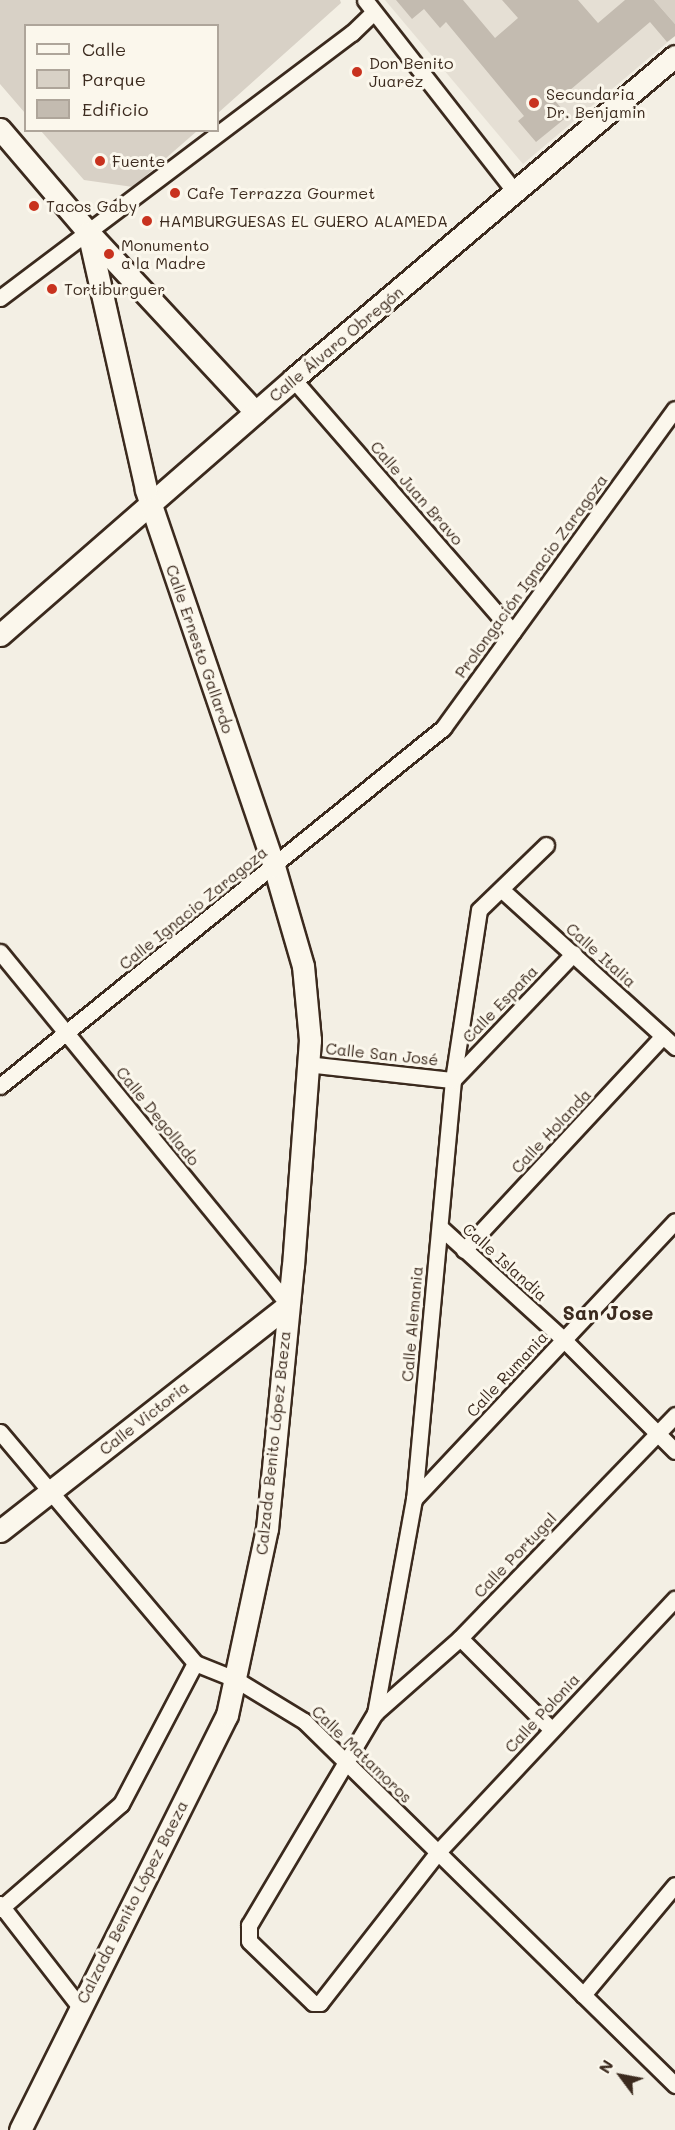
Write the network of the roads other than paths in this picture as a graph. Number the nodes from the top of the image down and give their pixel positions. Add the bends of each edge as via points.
1 (369, 6) edge
2 (675, 56) edge
3 (0, 129) edge
4 (516, 193) junction
5 (88, 232) junction
6 (0, 298) edge
7 (293, 379) junction
8 (255, 412) junction
9 (672, 420) edge
10 (151, 505) junction
11 (513, 632) junction
12 (0, 635) edge
13 (408, 756) joint
14 (546, 845) dead end
15 (274, 866) junction
16 (502, 890) junction
17 (0, 952) edge
18 (573, 953) junction
19 (67, 1032) junction
20 (663, 1036) junction
21 (675, 1047) edge
22 (308, 1064) junction
23 (453, 1080) junction
24 (0, 1086) edge
25 (675, 1221) edge
26 (440, 1227) junction
27 (464, 1250) junction
28 (287, 1305) junction
29 (564, 1340) junction
30 (675, 1415) edge
31 (0, 1432) edge
32 (656, 1434) junction
33 (675, 1451) edge
34 (49, 1492) junction
35 (414, 1499) junction
36 (0, 1531) edge
37 (675, 1599) edge
38 (460, 1638) junction
39 (195, 1663) junction
40 (235, 1679) junction
41 (375, 1713) junction
42 (550, 1730) junction
43 (347, 1764) junction
44 (438, 1852) junction
45 (675, 1885) edge
46 (1, 1907) edge
47 (584, 1995) junction
48 (79, 2006) junction
49 (675, 2085) edge
50 (20, 2130) edge

1 - 4 street
1 - 5 street via 352,33
2 - 4 street, Calle Álvaro Obregón
3 - 5 street
4 - 7 street, Calle Álvaro Obregón
5 - 6 street
5 - 8 street
5 - 10 street, Calle Ernesto Gallardo
7 - 8 street, Calle Álvaro Obregón
7 - 11 street, Calle Juan Bravo
8 - 10 street, Calle Álvaro Obregón
9 - 11 street, Prolongación Ignacio Zaragoza
10 - 12 street, Calle Álvaro Obregón
10 - 15 street, Calle Ernesto Gallardo
11 - 13 street, Prolongación Ignacio Zaragoza via 442,728
13 - 15 street, Calle Ignacio Zaragoza
14 - 16 street, Calle Alemania
15 - 19 street, Calle Ignacio Zaragoza
15 - 22 street, Calle Ernesto Gallardo via 307,991
16 - 18 street, Calle Italia
16 - 23 street, Calle Alemania via 479,910
17 - 19 street, Calle Degollado
18 - 20 street, Calle Italia
18 - 23 street, Calle España
19 - 24 street, Calle Ignacio Zaragoza
19 - 28 street, Calle Degollado
20 - 21 street, Calle Italia
20 - 27 street, Calle Holanda
22 - 23 street, Calle San José
22 - 28 street, Calzada Benito López Baeza
23 - 26 street, Calle Alemania
25 - 29 street, Calle Rumania
26 - 27 street, Calle Islandia
26 - 35 street, Calle Alemania
27 - 29 street, Calle Islandia
28 - 34 street, Calle Victoria
28 - 40 street, Calzada Benito López Baeza via 267,1530
29 - 32 street, Calle Islandia
29 - 35 street, Calle Rumania
30 - 32 street, Calle Portugal
31 - 34 street, Calle Matamoros
32 - 33 street, Calle Islandia
32 - 38 street, Calle Portugal
34 - 36 street, Calle Victoria
34 - 39 street, Calle Matamoros
35 - 41 street, Calle Alemania
37 - 42 street, Calle Polonia
38 - 41 street, Calle Portugal
38 - 42 street
39 - 40 street, Calle Matamoros
39 - 46 street via 121,1804
40 - 43 street, Calle Matamoros via 304,1721
40 - 48 street, Calzada Benito López Baeza via 226,1715
41 - 43 street, Calle Alemania
42 - 44 street, Calle Polonia
43 - 44 street, Calle Matamoros
43 - 44 street, Calle Polonia via 249,1925 249,1941 313,2003 320,2003
44 - 47 street, Calle Matamoros
45 - 47 street
46 - 48 street
47 - 49 street, Calle Matamoros
48 - 50 street, Calzada Benito López Baeza

